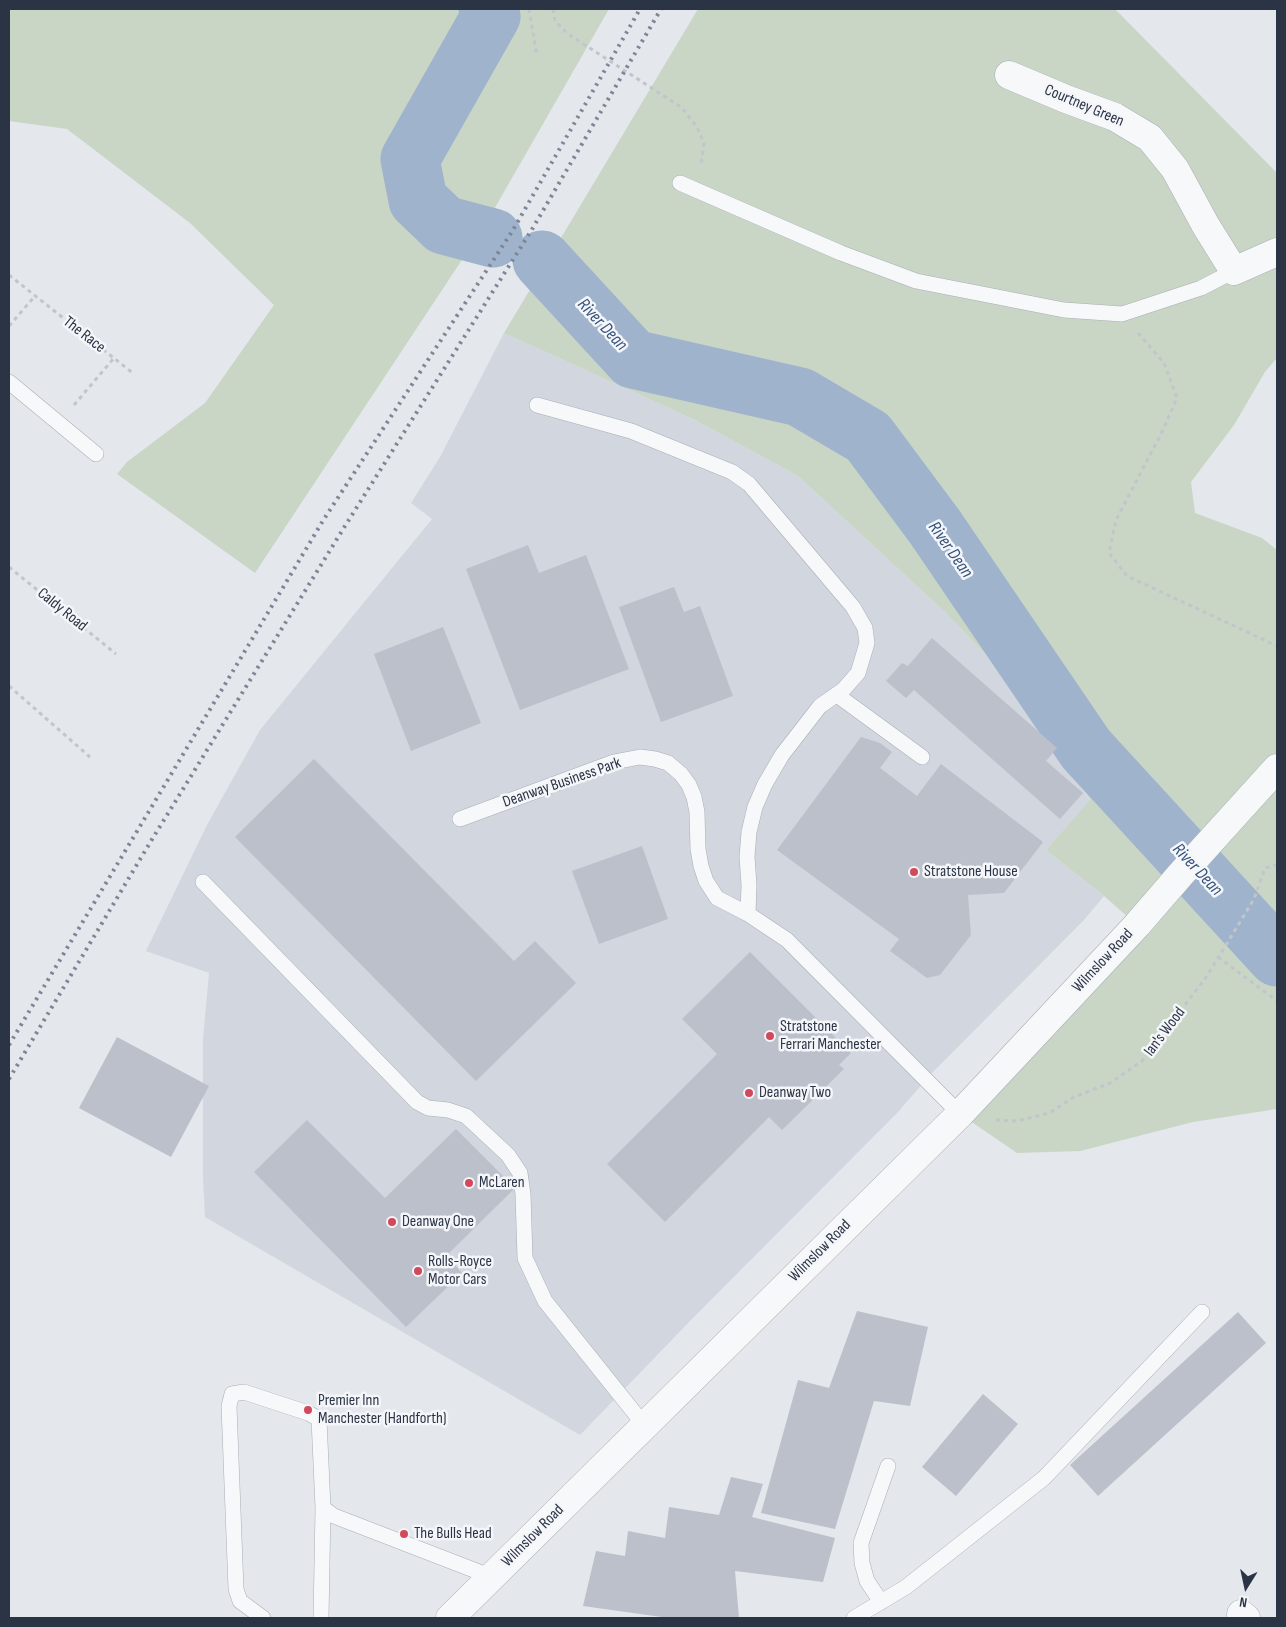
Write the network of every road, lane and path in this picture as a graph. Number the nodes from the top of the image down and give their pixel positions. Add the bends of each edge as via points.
1 (529, 9) edge
2 (553, 9) edge
3 (538, 56) dead end
4 (1009, 75) dead end
5 (680, 183) dead end
6 (698, 191) junction
7 (1277, 252) edge
8 (1234, 271) junction
9 (9, 275) edge
10 (35, 296) junction
11 (1122, 314) junction
12 (9, 326) edge
13 (114, 358) junction
14 (134, 374) dead end
15 (9, 382) edge
16 (537, 405) dead end
17 (59, 424) junction
18 (96, 454) dead end
19 (9, 567) edge
20 (1277, 646) edge
21 (116, 654) dead end
22 (9, 686) edge
23 (836, 694) junction
24 (90, 757) dead end
25 (922, 757) dead end
26 (1271, 774) edge
27 (460, 818) dead end
28 (1277, 865) edge
29 (203, 882) dead end
30 (748, 914) junction
31 (1219, 956) junction
32 (1277, 1001) edge
33 (960, 1114) junction
34 (1202, 1312) dead end
35 (645, 1426) junction
36 (888, 1466) dead end
37 (323, 1508) junction
38 (492, 1577) junction
39 (881, 1602) junction
40 (263, 1618) edge
41 (321, 1618) edge
42 (450, 1618) edge
43 (854, 1618) edge

1 - 3 path
2 - 6 path via 556,21 568,34 681,107 697,127 704,143
4 - 8 street, Courtney Green via 1115,117 1150,138 1175,169
5 - 6 lane
6 - 11 lane via 841,253 916,281 1064,310
7 - 8 street
8 - 11 lane via 1201,288
9 - 10 path, The Race
10 - 12 path
10 - 13 path, The Race
11 - 20 path via 1164,363 1177,398 1116,520 1109,553 1127,576
13 - 14 path, The Race
13 - 17 path
15 - 17 lane
16 - 23 lane via 631,431 732,472 749,484 853,607 865,628 868,643 858,673
17 - 18 lane
19 - 21 path, Caldy Road
22 - 24 path
23 - 25 lane
23 - 30 lane via 820,706 782,755 755,808 746,857
26 - 33 street, Wilmslow Road
27 - 30 lane, Deanway Business Park via 614,762 640,757 668,763 690,785 694,797 698,849 706,881 716,898
28 - 31 path, Ian's Wood via 1265,868 1254,899
29 - 35 lane via 416,1102 428,1108 466,1116 508,1155 520,1173 525,1258 545,1301
30 - 33 lane, Deanway Business Park via 787,940
31 - 32 path
31 - 33 path, Ian's Wood via 1142,1061 1110,1083 1074,1097 1048,1113 1017,1122
33 - 35 street, Wilmslow Road
34 - 39 lane via 1044,1478 906,1587
35 - 38 street, Wilmslow Road
36 - 39 lane via 861,1543 867,1582
37 - 38 lane via 334,1516
37 - 40 lane via 318,1420 308,1413 244,1392 232,1394 229,1406 236,1589 240,1602
37 - 41 lane
38 - 42 street, Wilmslow Road
39 - 43 lane

